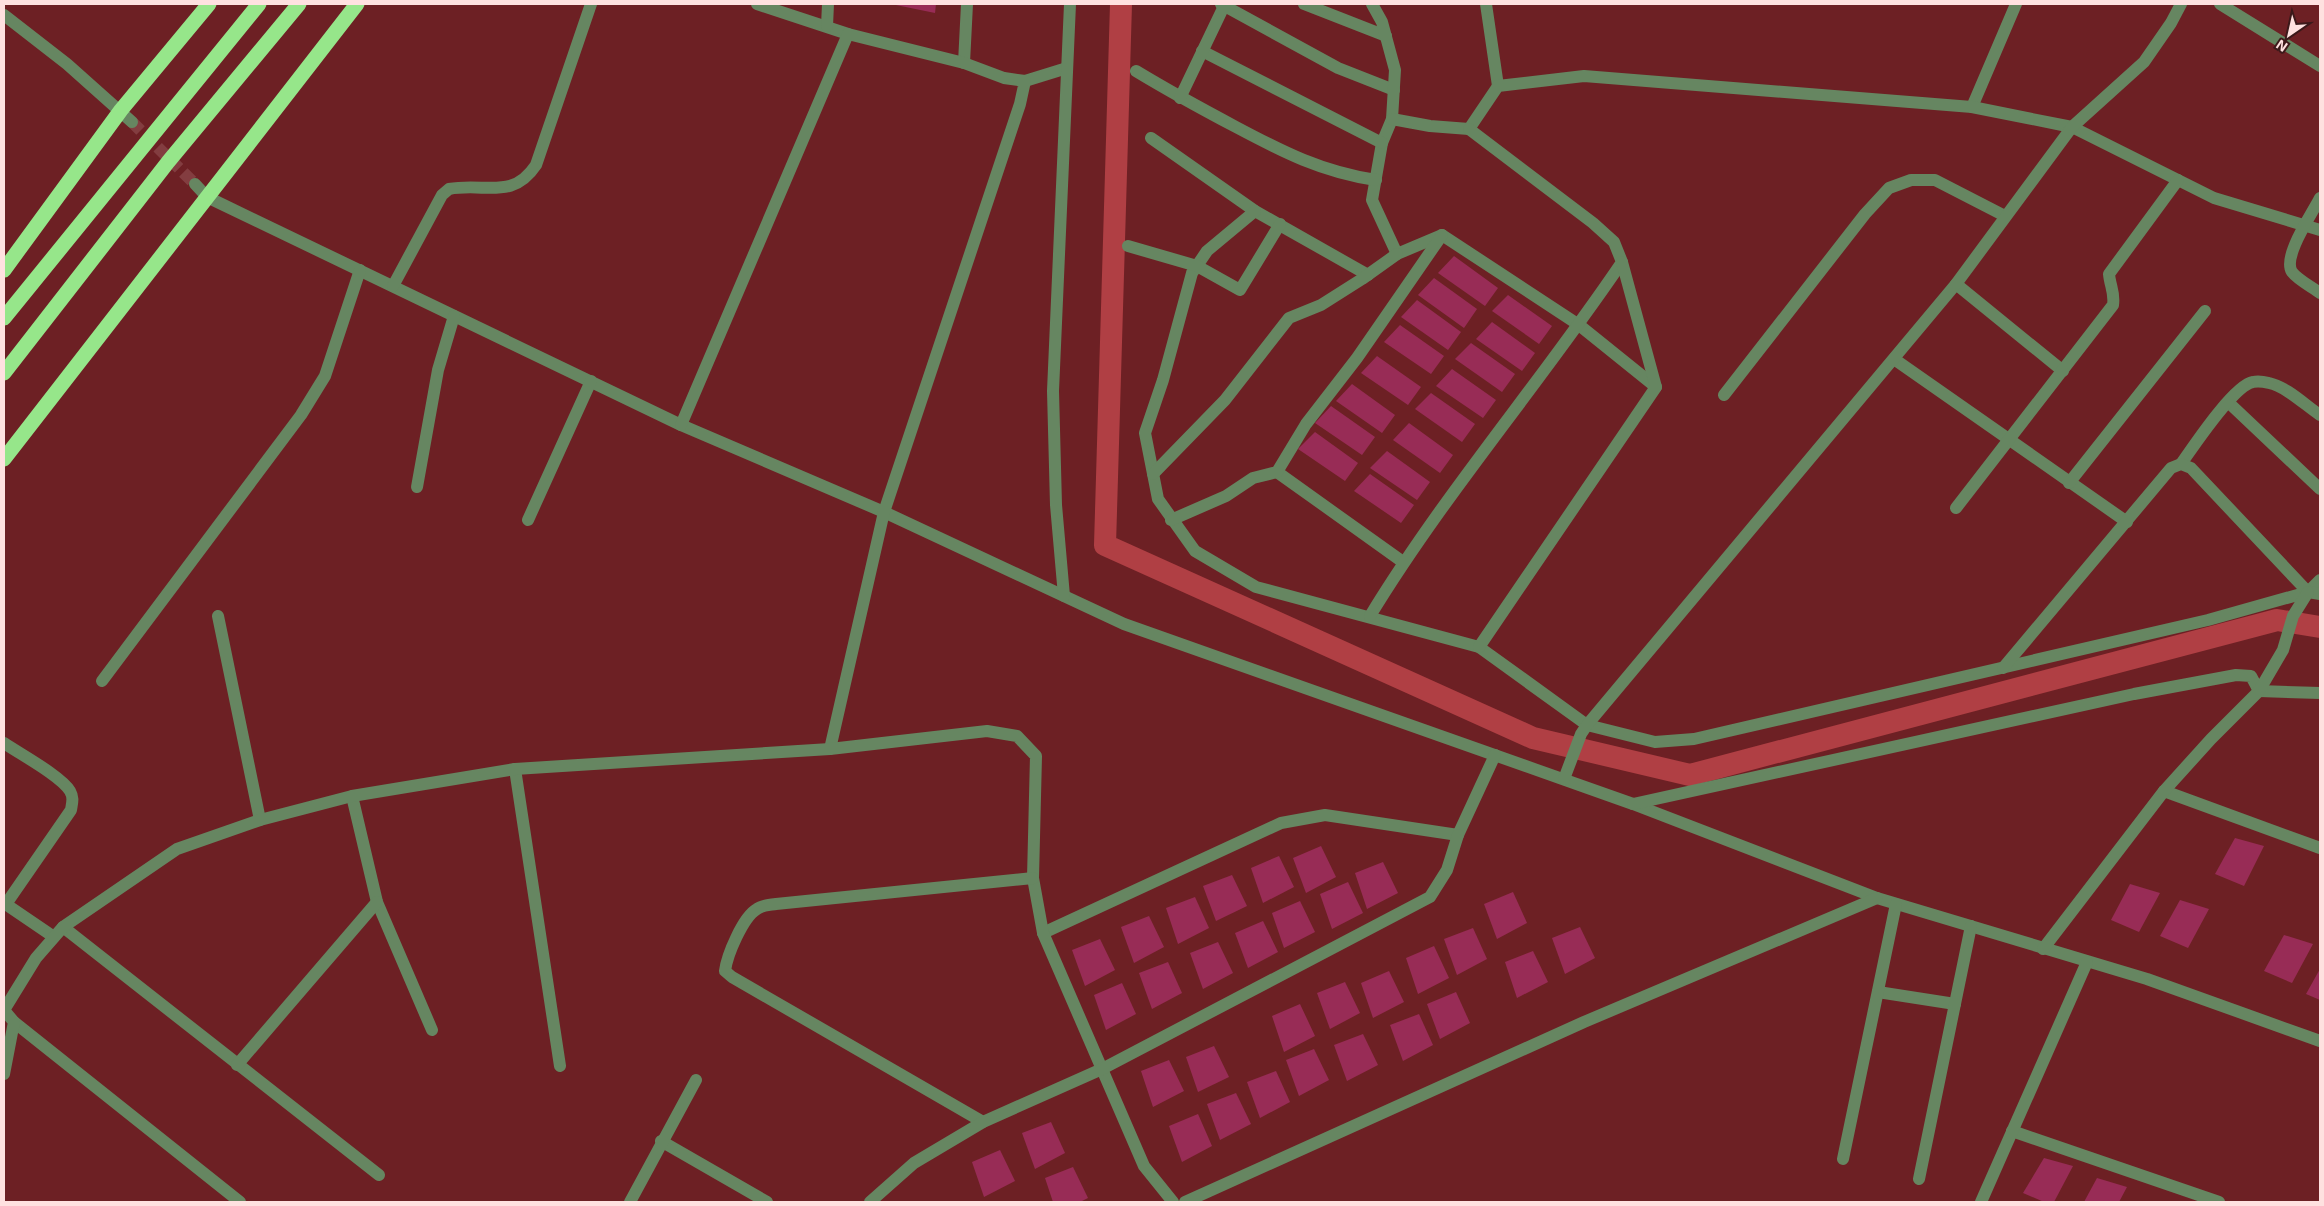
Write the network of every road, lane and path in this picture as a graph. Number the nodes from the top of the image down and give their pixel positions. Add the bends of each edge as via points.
1 (209, 4) edge
2 (259, 4) edge
3 (298, 4) edge
4 (357, 4) edge
5 (591, 4) edge
6 (757, 4) edge
7 (828, 4) edge
8 (967, 4) edge
9 (1070, 4) edge
10 (1224, 4) edge
11 (1304, 4) edge
12 (1372, 4) edge
13 (1486, 4) edge
14 (2016, 4) edge
15 (2181, 4) edge
16 (2220, 4) edge
17 (2237, 8) edge
18 (4, 15) edge
19 (827, 26) junction
20 (848, 34) junction
21 (1386, 36) junction
22 (1202, 51) junction
23 (964, 63) junction
24 (2320, 66) edge
25 (1067, 68) junction
26 (1136, 71) dead end
27 (1025, 81) junction
28 (1498, 86) junction
29 (1394, 90) junction
30 (1180, 98) junction
31 (1972, 107) junction
32 (121, 110) junction
33 (1392, 119) junction
34 (132, 122) tunnel mouth
35 (2072, 127) junction
36 (1469, 129) junction
37 (1151, 138) dead end
38 (1382, 143) junction
39 (1376, 180) junction
40 (2178, 180) junction
41 (195, 184) tunnel mouth
42 (207, 196) junction
43 (2320, 198) edge
44 (1255, 211) junction
45 (2005, 216) junction
46 (1280, 224) junction
47 (2306, 224) junction
48 (2320, 230) edge
49 (1442, 235) junction
50 (1128, 246) dead end
51 (1397, 254) junction
52 (1622, 262) junction
53 (1197, 266) junction
54 (4, 270) edge
55 (360, 270) junction
56 (1368, 274) junction
57 (1956, 284) junction
58 (393, 286) junction
59 (2320, 293) edge
60 (2204, 311) dead end
61 (454, 316) junction
62 (4, 318) edge
63 (1579, 325) junction
64 (1894, 359) junction
65 (2063, 371) junction
66 (4, 373) edge
67 (591, 382) junction
68 (1656, 387) junction
69 (1724, 395) dead end
70 (2228, 402) junction
71 (2320, 415) edge
72 (681, 425) junction
73 (2008, 440) junction
74 (4, 459) edge
75 (2181, 464) junction
76 (1277, 472) junction
77 (1153, 474) junction
78 (2069, 483) junction
79 (417, 487) dead end
80 (2320, 489) edge
81 (1956, 508) dead end
82 (884, 512) junction
83 (528, 520) dead end
84 (1172, 520) junction
85 (2127, 522) junction
86 (1403, 562) junction
87 (2320, 580) edge
88 (2314, 593) edge
89 (1064, 596) junction
90 (218, 616) dead end
91 (1370, 616) junction
92 (1479, 647) junction
93 (2003, 668) junction
94 (102, 681) dead end
95 (2259, 691) junction
96 (2320, 692) edge
97 (1584, 729) junction
98 (4, 744) edge
99 (830, 749) junction
100 (1495, 755) junction
101 (515, 769) junction
102 (1566, 775) junction
103 (2164, 791) junction
104 (352, 796) junction
105 (1633, 804) junction
106 (260, 820) junction
107 (1458, 835) junction
108 (2320, 848) edge
109 (1033, 878) junction
110 (1878, 898) junction
111 (377, 902) junction
112 (5, 904) edge
113 (1896, 904) junction
114 (1971, 926) junction
115 (63, 927) junction
116 (1043, 933) junction
117 (54, 937) junction
118 (2043, 949) junction
119 (2087, 962) junction
120 (1878, 992) junction
121 (1955, 1004) junction
122 (4, 1010) edge
123 (14, 1022) junction
124 (432, 1030) dead end
125 (2320, 1041) edge
126 (237, 1066) junction
127 (560, 1066) dead end
128 (1102, 1069) junction
129 (4, 1074) edge
130 (696, 1080) dead end
131 (982, 1122) junction
132 (2012, 1131) junction
133 (662, 1141) junction
134 (1842, 1159) dead end
135 (379, 1175) dead end
136 (1919, 1178) dead end
137 (240, 1202) edge
138 (630, 1202) edge
139 (767, 1202) edge
140 (870, 1202) edge
141 (1173, 1202) edge
142 (1185, 1202) edge
143 (1981, 1202) edge
144 (2219, 1202) edge

1 - 32 highway
2 - 62 highway
3 - 66 highway via 168,162
4 - 42 highway
5 - 58 street via 536,165 519,184 507,188 449,189 442,195
6 - 19 street
7 - 19 street
8 - 23 street
9 - 25 street
10 - 22 street
10 - 29 street via 1338,68
11 - 21 street
12 - 21 street
13 - 28 street
14 - 31 street
15 - 35 street via 2144,62
16 - 17 street
17 - 24 street
18 - 32 street
19 - 20 street
20 - 23 street
20 - 72 street
21 - 29 street via 1396,70
22 - 30 street
22 - 38 street
23 - 27 street via 1004,78
25 - 27 street
25 - 89 street via 1053,391 1056,506
26 - 30 street
27 - 82 street
28 - 31 street via 1584,76
28 - 36 street
29 - 33 street
30 - 39 street via 1297,159 1350,176
31 - 35 street
32 - 34 street
32 - 54 highway
33 - 36 street
33 - 38 street
35 - 40 street
35 - 45 street
36 - 52 street via 1593,223 1614,242
37 - 44 street
38 - 39 street
39 - 51 street via 1372,200
40 - 47 street via 2214,198
40 - 65 street via 2109,274 2115,294 2113,305
41 - 42 street
42 - 55 street
42 - 74 highway
43 - 47 street
44 - 46 street
44 - 53 street via 1207,251
45 - 57 street
45 - 69 street via 1935,180 1911,180 1889,188 1865,214
46 - 53 street via 1240,290
46 - 56 street
47 - 48 street
47 - 59 street via 2290,254 2289,266 2293,274
49 - 51 street
49 - 63 street
49 - 76 street via 1357,358 1306,424
50 - 53 street
51 - 56 street
52 - 63 street
52 - 68 street
53 - 77 street via 1192,273 1145,433
55 - 58 street
55 - 94 street via 325,376 301,415
56 - 77 street via 1321,305 1289,318 1224,400
57 - 64 street
57 - 65 street
58 - 61 street
60 - 78 street
61 - 67 street
61 - 79 street via 438,370
63 - 68 street
63 - 86 street
64 - 73 street
64 - 97 street
65 - 73 street
67 - 72 street
67 - 83 street
68 - 92 street
70 - 71 street via 2252,382 2269,383
70 - 75 street
70 - 80 street
72 - 82 street
73 - 78 street
73 - 81 street
75 - 85 street via 2171,468
75 - 88 street via 2191,468
76 - 84 street via 1252,478 1226,496
76 - 86 street
77 - 84 street via 1158,499
78 - 85 street
82 - 89 street
82 - 99 street
84 - 91 street via 1195,551 1256,587
85 - 93 street
86 - 91 street
87 - 88 street
88 - 93 street
88 - 95 street via 2293,616 2283,650
89 - 100 street via 1124,624
90 - 106 street
91 - 92 street
92 - 97 street
93 - 97 street via 1694,739 1655,742
95 - 96 street
95 - 103 street
95 - 105 street via 2251,676 2236,674
97 - 102 street
98 - 112 street via 62,782 73,800 71,810
99 - 101 street
99 - 109 street via 987,731 1017,736 1036,756
100 - 102 street
100 - 107 street
101 - 104 street
101 - 127 street
102 - 105 street
103 - 108 street
103 - 118 street
104 - 106 street
104 - 111 street
105 - 110 street
106 - 115 street via 177,849
107 - 116 street via 1325,815 1281,823
107 - 128 street via 1447,870 1430,897
109 - 116 street
109 - 131 street via 758,908 749,915 727,958 725,971 732,977
110 - 113 street
110 - 142 street via 1584,1022
111 - 124 street
111 - 126 street
112 - 117 street
113 - 114 street
113 - 120 street
114 - 118 street
114 - 121 street
115 - 117 street
115 - 126 street
116 - 128 street
117 - 122 street via 36,958
118 - 119 street
119 - 125 street via 2147,979
119 - 132 street
120 - 121 street
120 - 134 street
121 - 136 street
122 - 123 street
123 - 129 street
123 - 137 street
126 - 135 street
128 - 131 street
128 - 141 street via 1144,1166
130 - 133 street
131 - 140 street via 914,1163
132 - 143 street
132 - 144 street
133 - 138 street
133 - 139 street

